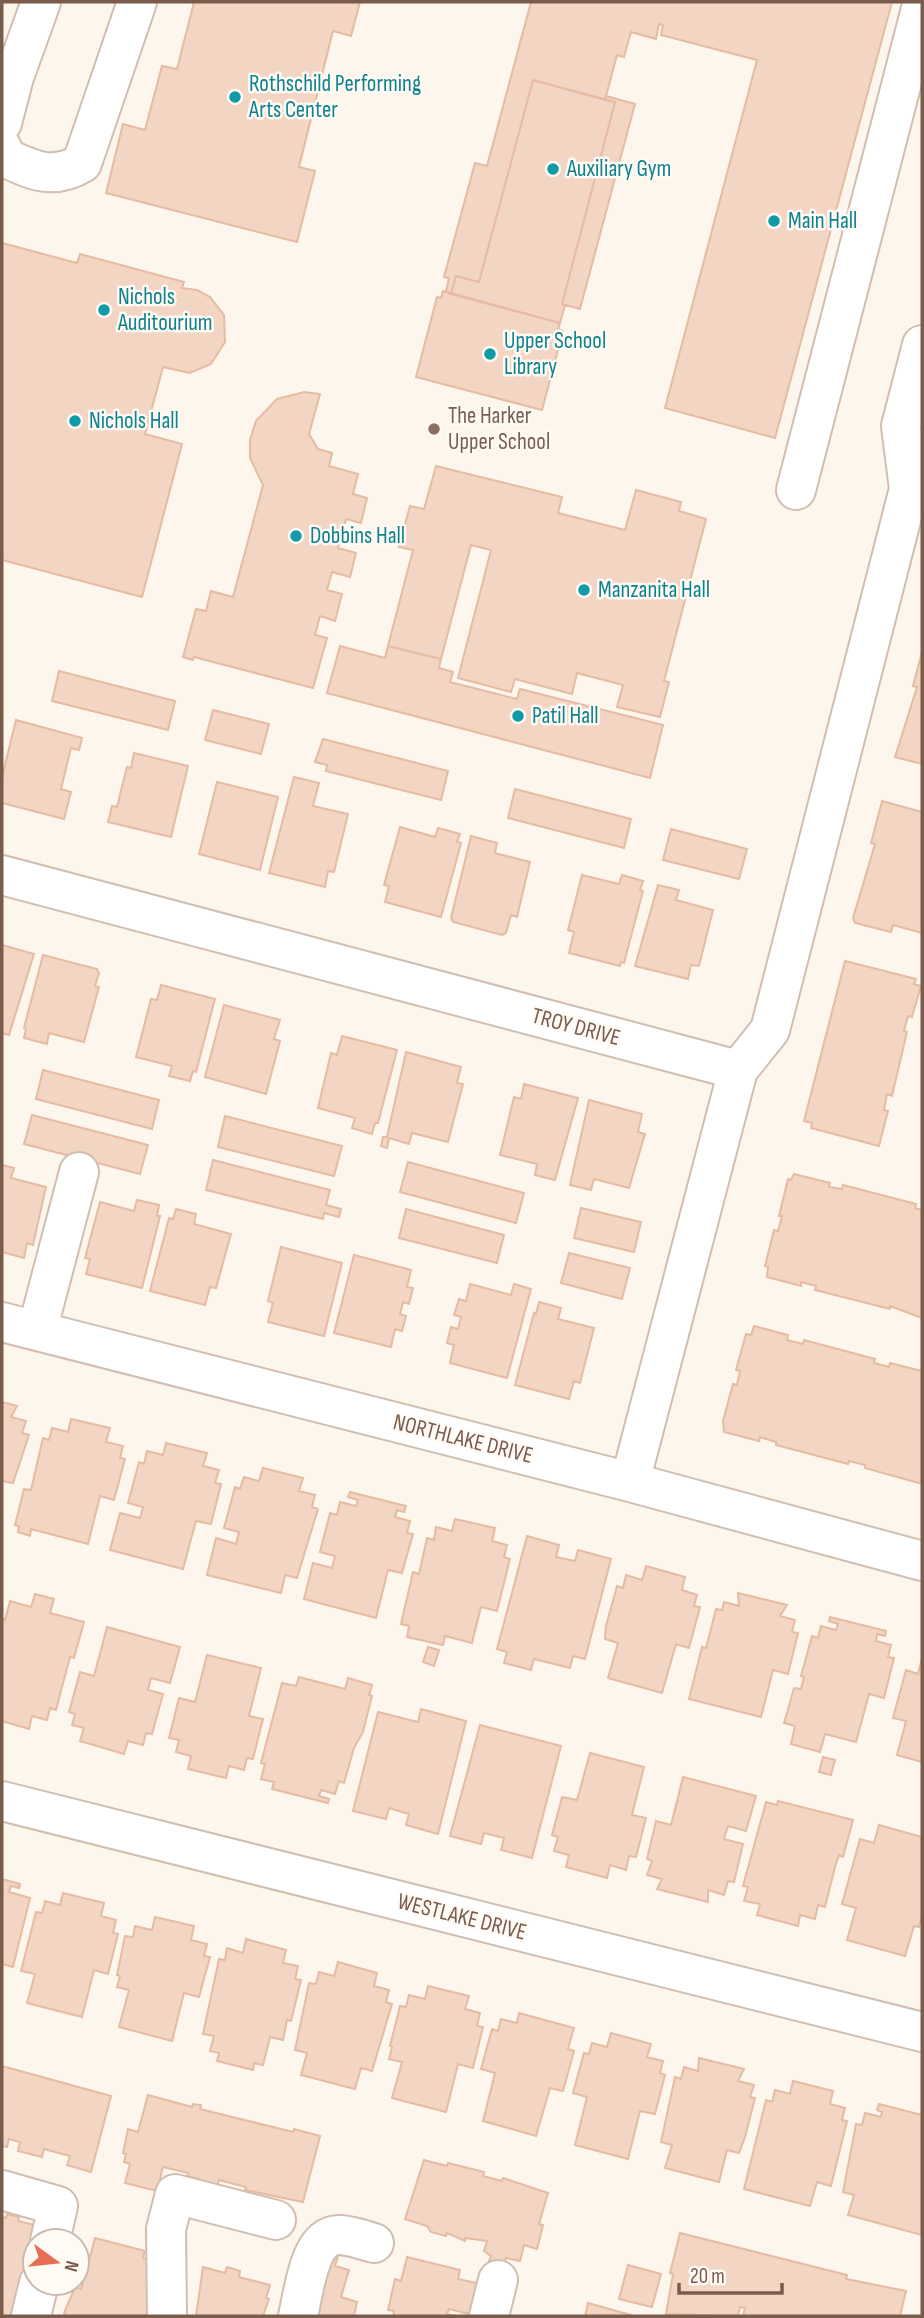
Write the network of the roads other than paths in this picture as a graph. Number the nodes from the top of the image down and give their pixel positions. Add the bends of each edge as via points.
1 (41, 2) edge
2 (136, 2) edge
3 (922, 5) edge
4 (2, 123) edge
5 (2, 148) edge
6 (922, 345) edge
7 (796, 490) dead end
8 (2, 875) edge
9 (738, 1070) junction
10 (79, 1172) dead end
11 (19, 1326) edge
12 (630, 1482) junction
13 (922, 1561) edge
14 (2, 1801) edge
15 (922, 2032) edge
16 (2, 2190) edge
17 (276, 2220) dead end
18 (53, 2227) edge
19 (374, 2243) dead end
20 (498, 2280) dead end
21 (36, 2297) edge
22 (31, 2316) edge
23 (167, 2316) edge
24 (298, 2316) edge
25 (489, 2316) edge

1 - 4 street
2 - 5 street via 82,163 65,173 33,170 6,158
3 - 7 street
6 - 9 street via 901,426 909,489 770,1030
8 - 9 street, TROY DRIVE
9 - 12 street
10 - 11 street
11 - 12 street, NORTHLAKE DRIVE
12 - 13 street, NORTHLAKE DRIVE
14 - 15 street, WESTLAKE DRIVE
16 - 18 street via 58,2206
17 - 23 street via 175,2194 166,2229
19 - 24 street via 340,2235 325,2238 317,2246
20 - 25 street
21 - 22 street

